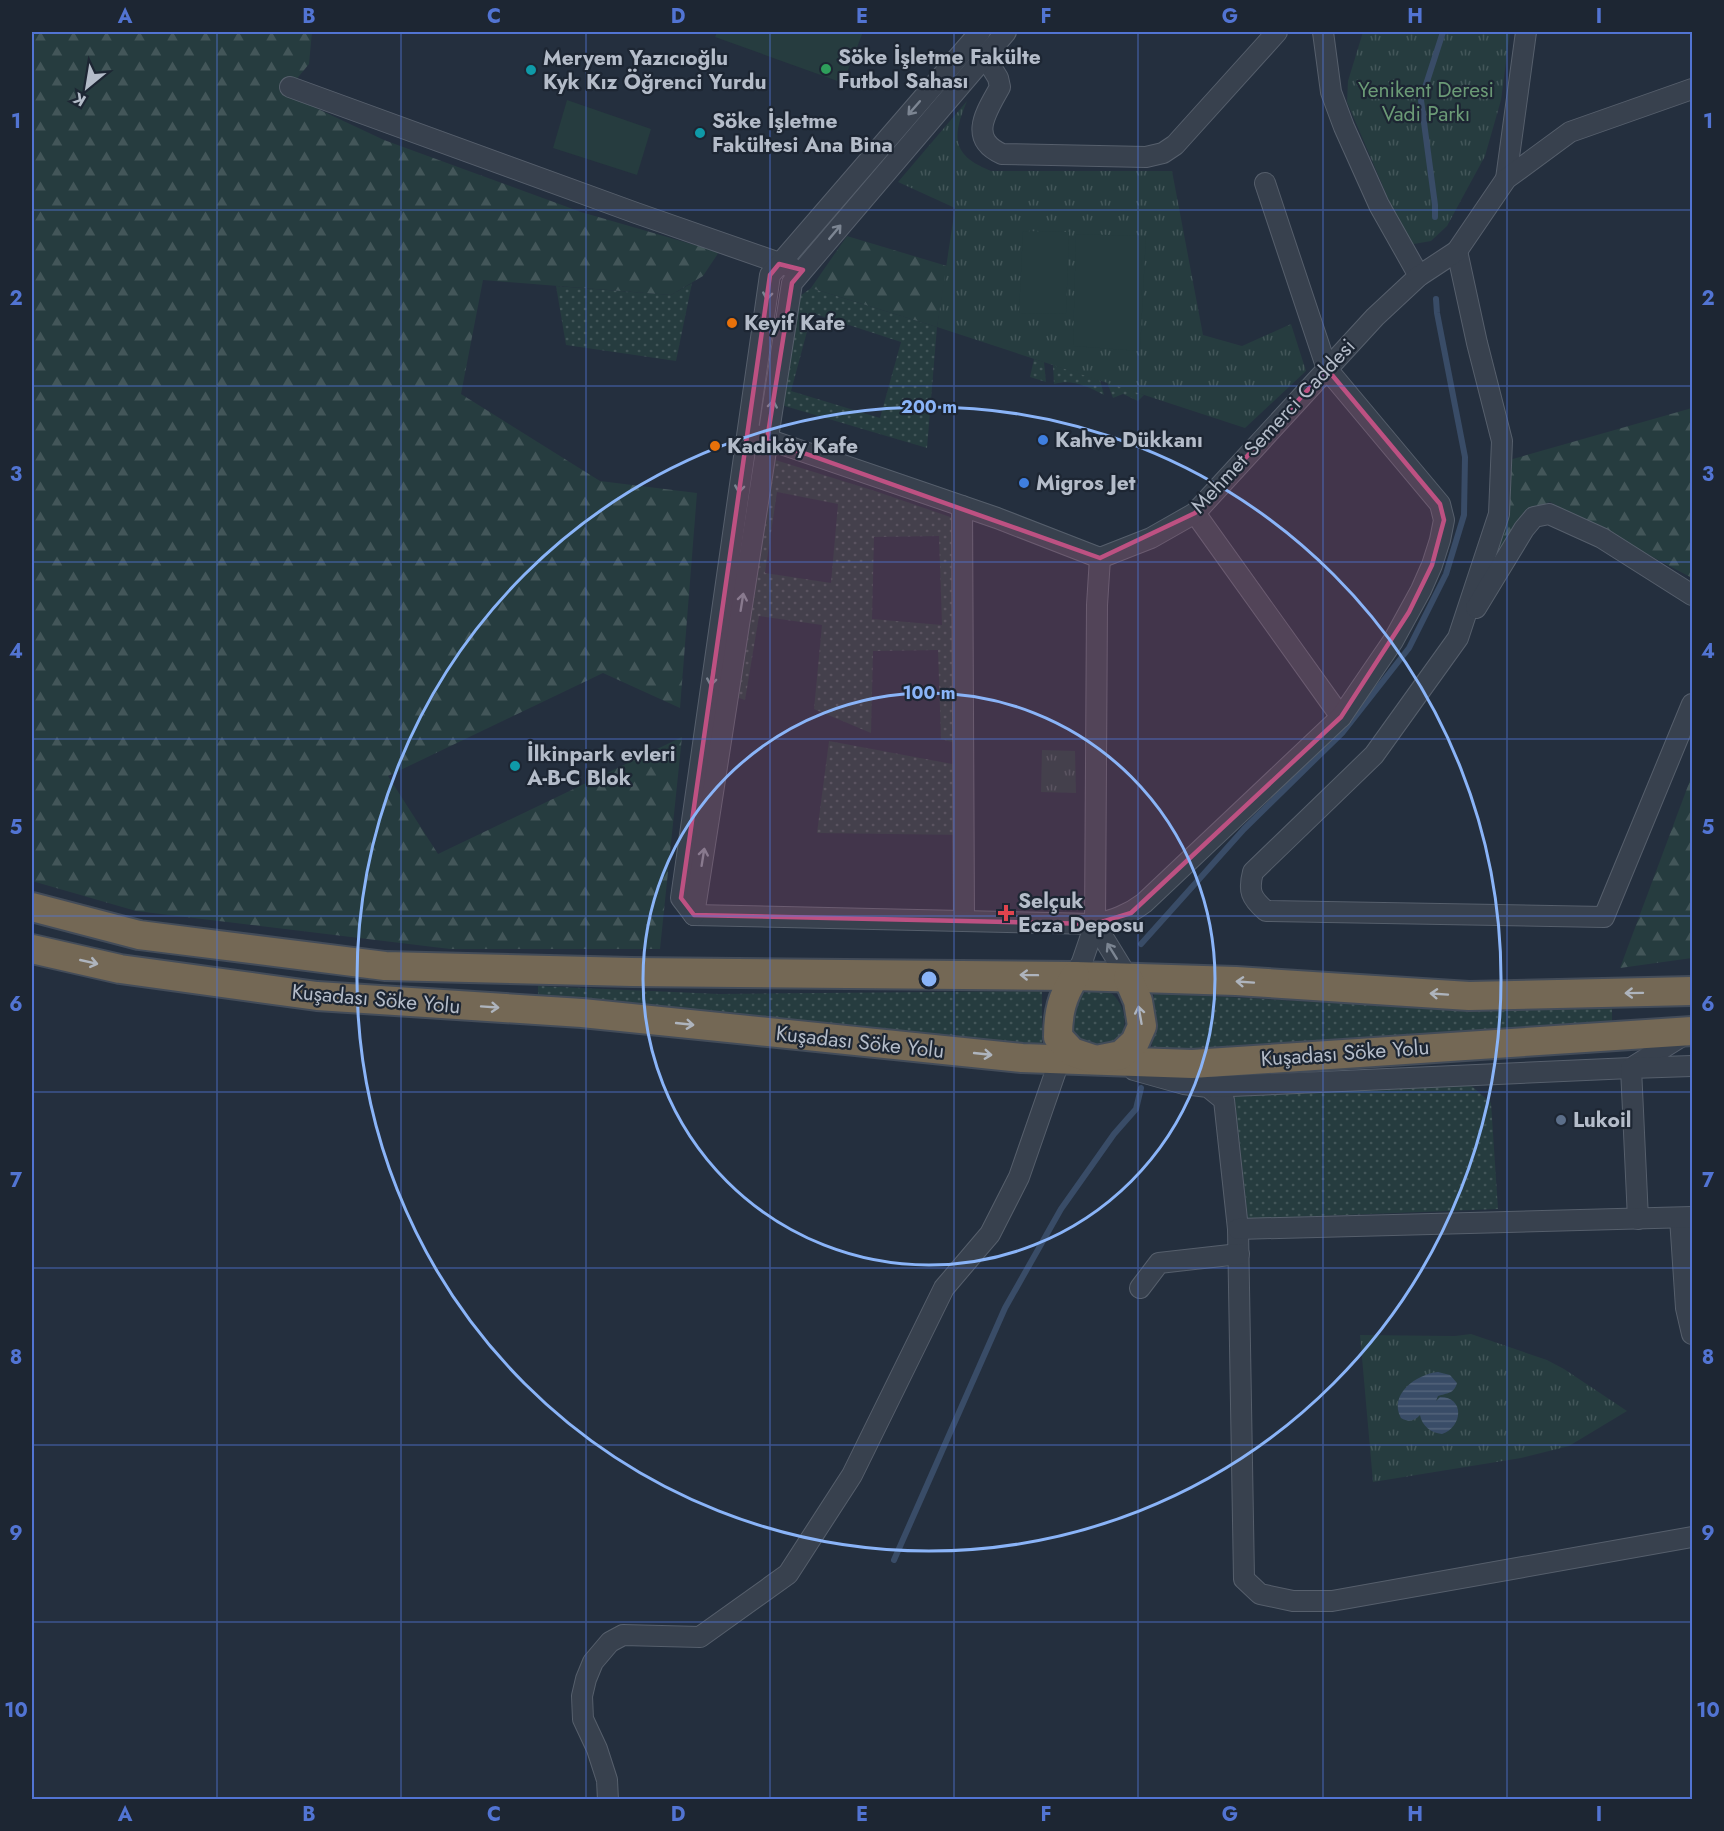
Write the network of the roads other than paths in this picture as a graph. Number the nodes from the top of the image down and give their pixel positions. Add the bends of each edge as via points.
1 (980, 32) edge
2 (1006, 32) edge
3 (1277, 32) edge
4 (1323, 32) edge
5 (1526, 32) edge
6 (985, 57) junction
7 (290, 87) dead end
8 (1692, 89) edge
9 (1506, 179) junction
10 (1265, 183) dead end
11 (1457, 250) junction
12 (779, 264) junction
13 (803, 270) junction
14 (1419, 276) junction
15 (1327, 369) junction
16 (748, 432) junction
17 (767, 439) junction
18 (962, 506) junction
19 (1195, 513) junction
20 (1100, 558) junction
21 (1692, 595) edge
22 (1458, 638) junction
23 (1692, 704) edge
24 (1341, 717) junction
25 (32, 906) edge
26 (694, 915) junction
27 (964, 921) junction
28 (1095, 924) junction
29 (32, 949) edge
30 (1076, 976) junction
31 (1128, 978) junction
32 (1692, 991) edge
33 (1692, 1031) edge
34 (1059, 1048) junction
35 (1420, 1048) junction
36 (1096, 1060) junction
37 (1692, 1066) edge
38 (1631, 1068) junction
39 (1471, 1075) junction
40 (1208, 1087) junction
41 (1686, 1217) edge
42 (1638, 1219) junction
43 (1238, 1229) junction
44 (1239, 1254) junction
45 (1140, 1288) dead end
46 (1692, 1334) edge
47 (1692, 1537) edge
48 (608, 1800) edge

1 -> 12 street
2 - 6 street
3 - 6 street via 1175,144 1146,158 996,151 986,141 982,128 1000,87
4 - 14 street via 1331,92 1344,127 1379,205
5 - 9 street
13 -> 6 street
7 - 12 street
8 - 9 street, Mehmet Semerci Caddesi via 1570,132
9 - 11 street, Mehmet Semerci Caddesi
10 - 15 street
11 - 14 street, Mehmet Semerci Caddesi
11 - 22 street via 1502,441 1499,514
12 - 13 street
12 -> 16 street via 770,275
17 -> 13 street via 792,283
14 - 15 street, Mehmet Semerci Caddesi
15 - 19 street, Mehmet Semerci Caddesi
15 - 24 street via 1440,504 1444,520 1432,565 1409,612
16 - 17 street
16 -> 26 street via 681,898
17 - 18 street
26 -> 17 street
18 - 20 street
18 - 27 street
19 - 20 street, Mehmet Semerci Caddesi via 1151,538
19 - 24 street
20 - 28 street
21 - 22 street via 1602,538 1550,514 1534,518 1524,529
22 - 23 street via 1374,755 1254,872 1250,886 1254,902 1266,911 1604,916
24 - 28 street via 1144,903 1119,919
30 -> 25 highway, Kuşadası Söke Yolu via 385,966 139,935
26 - 27 street
27 - 28 street
28 - 30 street
31 -> 28 street
29 -> 34 highway, Kuşadası Söke Yolu via 120,969 317,996 582,1013 1022,1058
30 - 31 highway, Kuşadası Söke Yolu
30 - 34 highway via 1058,1015
32 -> 31 highway, Kuşadası Söke Yolu via 1469,996
36 -> 31 highway via 1121,1055 1135,1042 1142,1026
33 - 35 highway, Kuşadası Söke Yolu
33 - 38 street
34 - 36 highway, Kuşadası Söke Yolu
34 - 48 street via 1019,1177 990,1234 944,1288 852,1474 788,1574 699,1638 624,1635 610,1642 593,1662 582,1696 583,1719 607,1780
35 - 36 highway, Kuşadası Söke Yolu via 1192,1064
35 - 39 street
36 - 40 street
37 - 38 street
38 - 39 street
38 - 42 street
39 - 40 street
40 - 43 street via 1224,1100
41 - 42 street
41 - 46 street via 1686,1308
42 - 43 street
43 - 44 street
44 - 45 street via 1160,1263
44 - 47 street via 1244,1579 1260,1594 1293,1601 1332,1601

